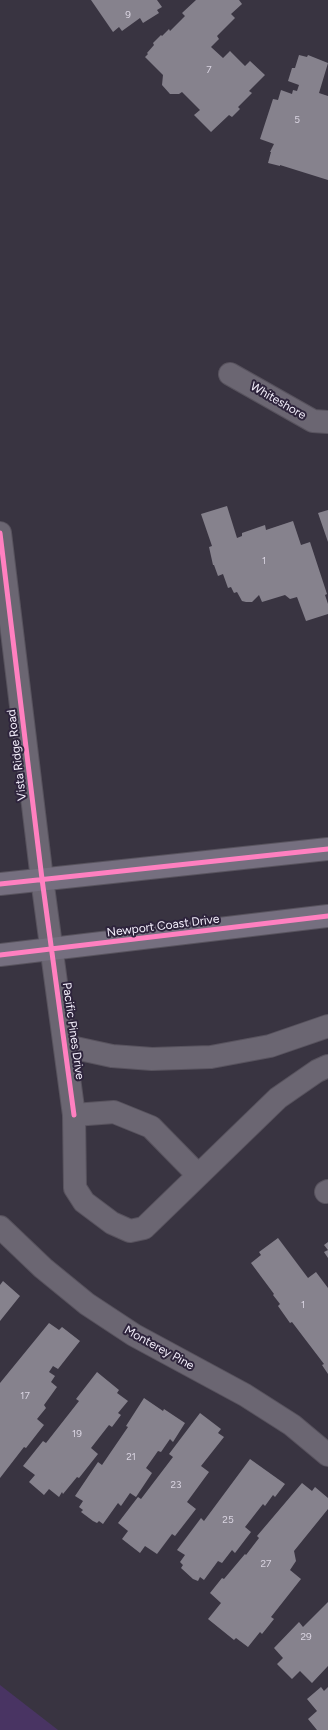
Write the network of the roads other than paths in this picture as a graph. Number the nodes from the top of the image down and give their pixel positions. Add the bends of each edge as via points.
1 (230, 374) dead end
2 (328, 422) edge
3 (0, 534) edge
4 (328, 849) edge
5 (42, 879) junction
6 (0, 884) edge
7 (328, 916) edge
8 (52, 950) junction
9 (0, 955) edge
10 (328, 1026) edge
11 (66, 1046) junction
12 (328, 1066) edge
13 (74, 1115) junction
14 (198, 1175) junction
15 (0, 1227) edge
16 (328, 1455) edge

1 - 2 street, Whiteshore via 313,421
3 - 5 street, Vista Ridge Road
4 - 5 main road
5 - 6 main road
5 - 8 street, Vista Ridge Road
7 - 8 main road, Newport Coast Drive
8 - 9 main road, Newport Coast Drive
8 - 11 street, Pacific Pines Drive
10 - 11 street, Pacific Pines Drive via 270,1046 211,1057 152,1060 112,1056
11 - 13 street, Pacific Pines Drive
12 - 14 street, Pacific Pines Drive via 278,1098
13 - 14 street via 114,1112 151,1127
13 - 14 street, Pacific Pines Drive via 75,1188 84,1202 112,1223 130,1231 144,1228
15 - 16 street, Monterey Pine via 43,1268 87,1304 134,1335 245,1395 292,1425

